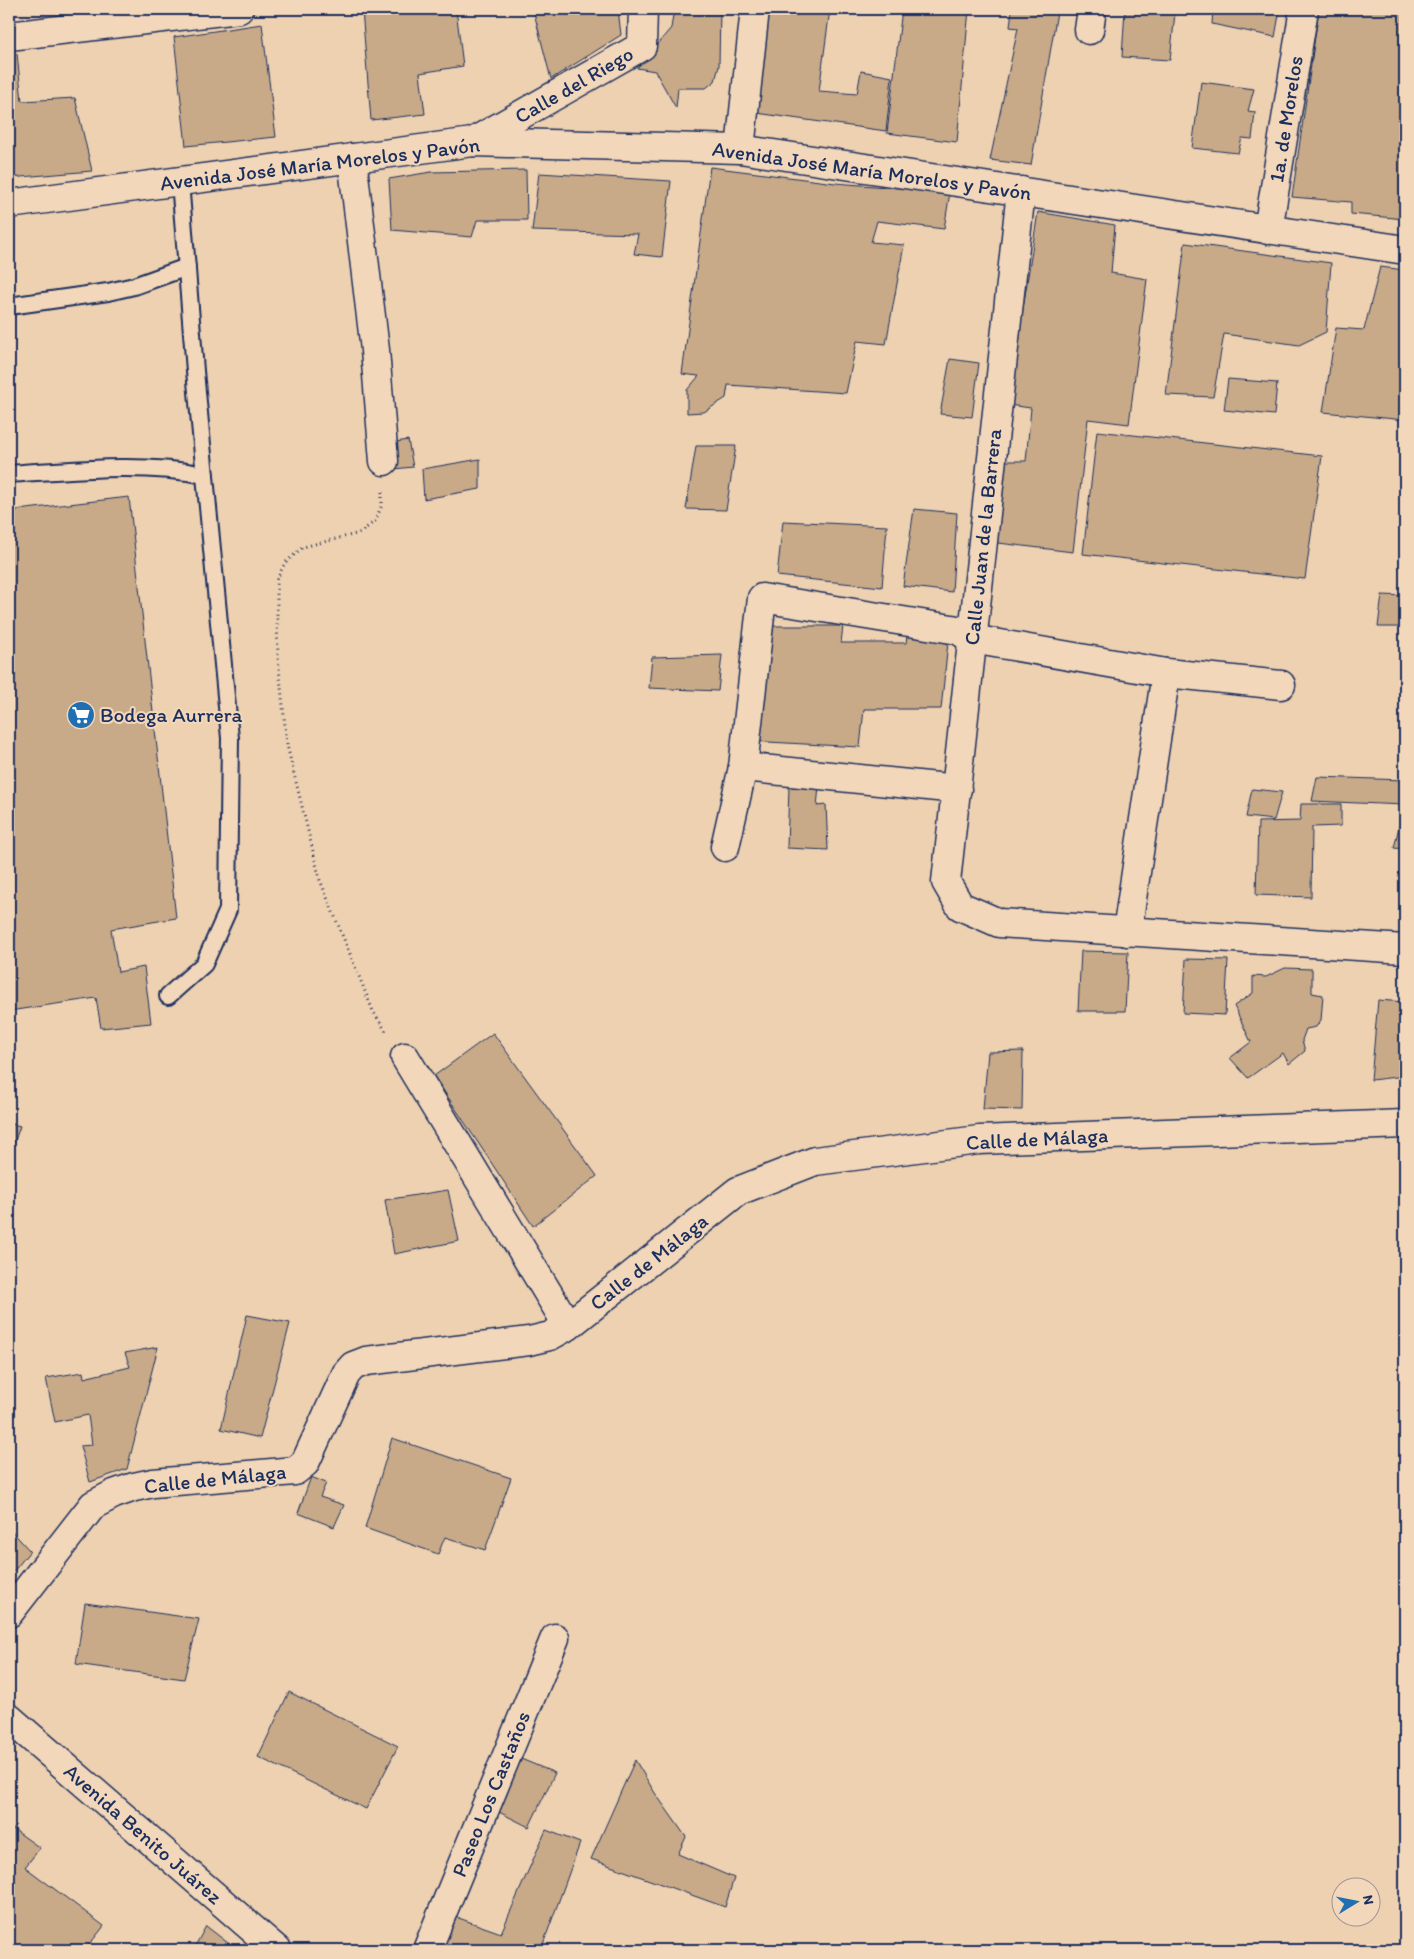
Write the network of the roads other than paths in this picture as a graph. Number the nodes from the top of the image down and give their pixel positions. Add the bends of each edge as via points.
1 (239, 9) edge
2 (643, 9) edge
3 (755, 9) edge
4 (1304, 9) edge
5 (9, 36) edge
6 (473, 142) junction
7 (740, 149) junction
8 (352, 158) junction
9 (180, 181) junction
10 (1021, 191) junction
11 (9, 204) edge
12 (1268, 230) junction
13 (1405, 250) edge
14 (187, 267) junction
15 (9, 306) edge
16 (384, 461) road end
17 (9, 474) edge
18 (205, 475) junction
19 (972, 639) junction
20 (1166, 672) junction
21 (1281, 685) dead end
22 (743, 767) junction
23 (957, 789) junction
24 (724, 848) dead end
25 (1127, 932) junction
26 (1405, 949) edge
27 (168, 996) dead end
28 (404, 1057) road end
29 (1405, 1124) edge
30 (568, 1326) junction
31 (9, 1613) edge
32 (555, 1638) dead end
33 (9, 1718) edge
34 (278, 1950) edge
35 (427, 1950) edge

1 - 5 street
2 - 6 street, Calle del Riego via 642,46
3 - 7 street
4 - 12 street, 1a. de Morelos
6 - 7 street, Avenida José María Morelos y Pavón
6 - 8 street, Avenida José María Morelos y Pavón
7 - 10 street, Avenida José María Morelos y Pavón
8 - 9 street, Avenida José María Morelos y Pavón
8 - 16 street via 375,350
9 - 11 street, Avenida José María Morelos y Pavón
9 - 14 lane
10 - 12 street, Avenida José María Morelos y Pavón
10 - 19 street, Calle Juan de la Barrera
12 - 13 street, Avenida José María Morelos y Pavón
14 - 15 lane via 108,292
14 - 18 lane
17 - 18 lane via 125,468 181,470
18 - 27 lane via 230,738 228,910 204,964
19 - 20 street
19 - 22 street via 958,630 762,598
19 - 23 street, Calle Juan de la Barrera
20 - 21 street
20 - 25 street
22 - 23 street
22 - 24 street
23 - 25 street, Calle Juan de la Barrera via 946,882 960,906 999,923
25 - 26 street
28 - 30 street
29 - 30 street, Calle de Málaga via 980,1140 815,1161 738,1191
30 - 31 street, Calle de Málaga via 550,1336 530,1341 366,1361 353,1366 346,1374 305,1463 295,1471 153,1483 114,1494 93,1505
32 - 35 street, Paseo Los Castaños
33 - 34 street, Avenida Benito Juárez

